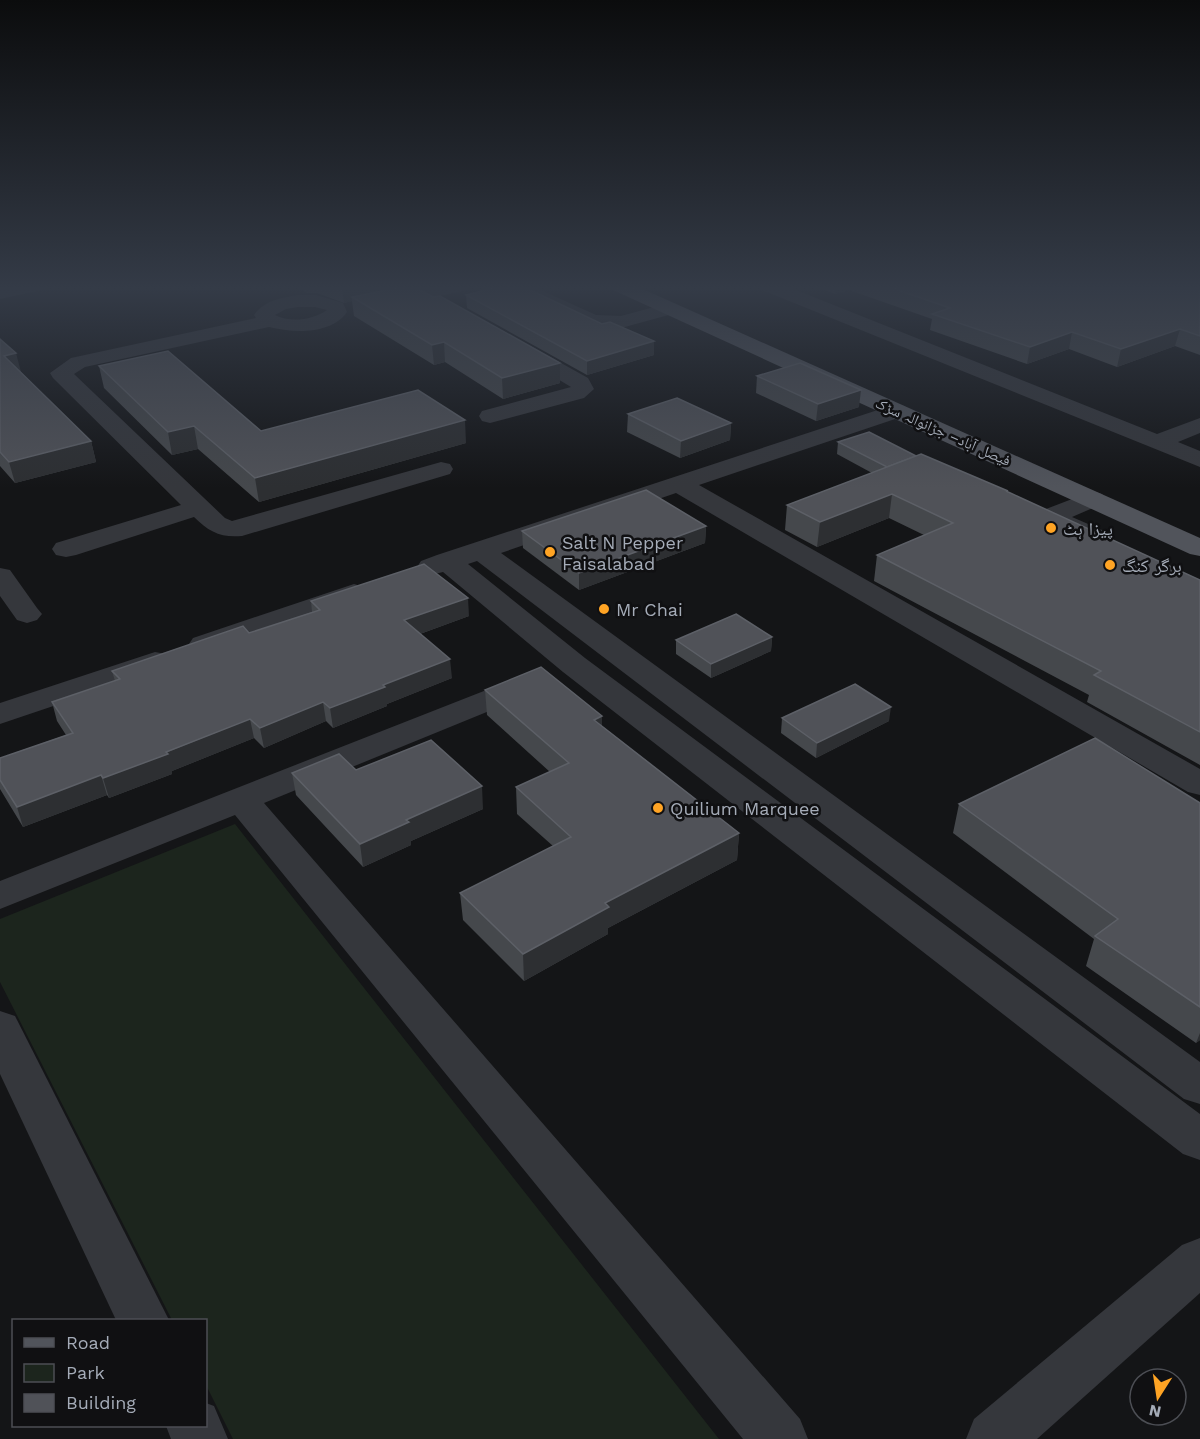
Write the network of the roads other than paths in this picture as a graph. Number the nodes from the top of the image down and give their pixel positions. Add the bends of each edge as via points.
1 (119, 353) edge
2 (528, 353) edge
3 (767, 353) edge
4 (798, 353) edge
5 (936, 353) edge
6 (896, 411) junction
7 (490, 416) dead end
8 (1200, 425) edge
9 (1158, 442) junction
10 (1200, 460) edge
11 (441, 470) dead end
12 (677, 483) junction
13 (1093, 499) junction
14 (201, 507) junction
15 (1172, 524) junction
16 (1200, 547) edge
17 (1118, 548) edge
18 (66, 549) dead end
19 (464, 556) junction
20 (0, 576) edge
21 (27, 614) dead end
22 (574, 665) junction
23 (0, 714) edge
24 (1200, 784) edge
25 (241, 799) junction
26 (0, 896) edge
27 (0, 1028) edge
28 (1200, 1086) edge
29 (1200, 1140) edge
30 (1200, 1261) edge
31 (143, 1319) edge
32 (780, 1439) edge
33 (994, 1439) edge

1 - 14 street via 78,362 61,373
2 - 7 street via 583,388
3 - 6 main road, فیصل آباد– جڑانوالہ سڑک
4 - 15 main road, فیصل آباد– جڑانوالہ سڑک
5 - 9 street
6 - 12 street
6 - 13 main road, فیصل آباد– جڑانوالہ سڑک
8 - 9 street
9 - 10 street
11 - 14 street via 242,528 228,529 216,524
12 - 19 street
12 - 24 street
13 - 15 main road, فیصل آباد– جڑانوالہ سڑک
13 - 17 street via 1055,515 1057,520
14 - 18 street
15 - 16 main road
19 - 22 street
19 - 23 street
19 - 28 street
20 - 21 street
22 - 25 street
22 - 29 street
25 - 26 street
25 - 32 street
27 - 31 street
30 - 33 street

